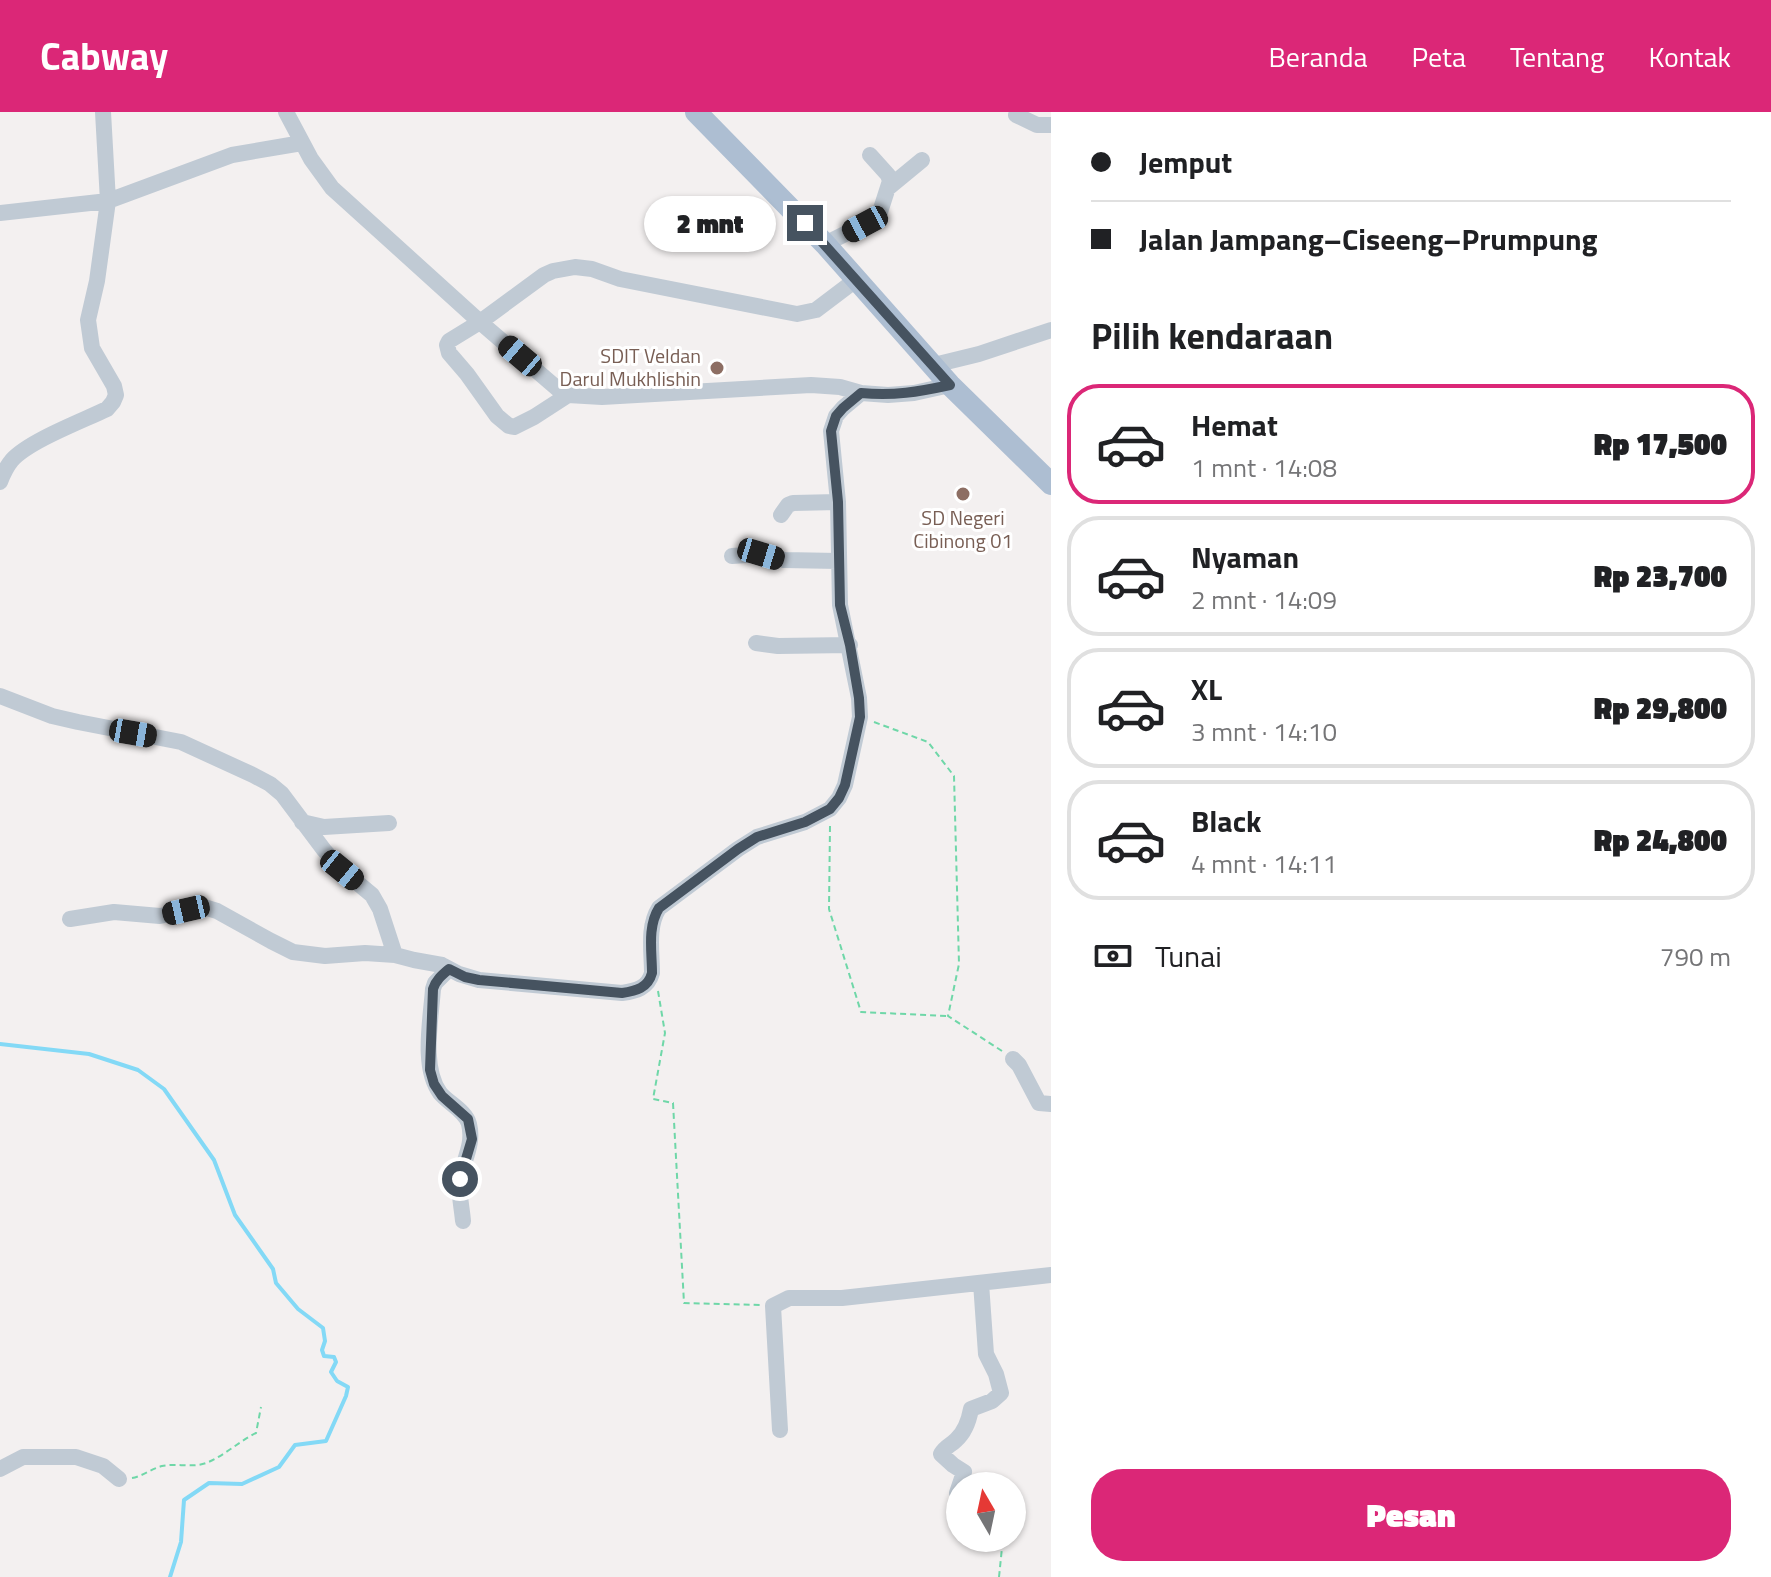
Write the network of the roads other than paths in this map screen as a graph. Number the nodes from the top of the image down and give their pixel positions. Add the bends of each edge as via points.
1 (103, 112) edge
2 (286, 112) edge
3 (701, 114) edge
4 (1016, 115) dead end
5 (1051, 125) edge
6 (302, 143) junction
7 (870, 155) dead end
8 (922, 160) dead end
9 (888, 188) junction
10 (108, 201) junction
11 (0, 213) edge
12 (825, 244) junction
13 (857, 279) junction
14 (480, 322) junction
15 (1051, 330) edge
16 (934, 365) junction
17 (950, 385) junction
18 (861, 393) junction
19 (568, 395) junction
20 (0, 482) edge
21 (1051, 484) edge
22 (838, 502) junction
23 (781, 515) dead end
24 (732, 556) dead end
25 (838, 561) junction
26 (756, 643) dead end
27 (850, 645) junction
28 (0, 696) edge
29 (302, 822) junction
30 (389, 823) dead end
31 (70, 919) dead end
32 (395, 955) junction
33 (449, 969) junction
34 (1013, 1059) road end
35 (1051, 1104) edge
36 (463, 1221) dead end
37 (1051, 1275) edge
38 (981, 1283) junction
39 (780, 1430) dead end
40 (0, 1469) edge
41 (964, 1472) edge
42 (119, 1479) road end

1 - 10 street
2 - 6 street
3 - 12 main road
4 - 5 street
6 - 10 street via 232,155
6 - 14 street via 332,188
7 - 9 street via 888,175
8 - 9 street
9 - 12 street via 880,212
10 - 11 street
10 - 20 street via 88,334 116,395 107,409 23,451
12 - 13 main road
13 - 14 street via 816,310 797,314 620,279 585,267 565,268 544,275
13 - 16 main road
14 - 19 street
14 - 19 street via 449,341 447,349 503,422 514,427
15 - 16 street
16 - 17 main road
17 - 18 street via 914,393
17 - 21 main road
18 - 19 street via 811,385
18 - 22 street via 833,423
22 - 23 street via 793,503
22 - 25 street
24 - 25 street
25 - 27 street via 840,605
26 - 27 street
27 - 33 street via 860,717 839,798 805,822 757,837 659,908 651,927 652,973 643,987 622,993 479,980
28 - 29 street via 52,716 201,750 276,788
29 - 30 street via 324,827
29 - 32 street via 376,901
31 - 32 street via 114,912 160,916 204,907 293,952
32 - 33 street
33 - 36 street via 433,989 430,1070 442,1096 468,1119 472,1139 460,1179
34 - 35 street via 1039,1103
37 - 38 street
38 - 39 street via 842,1298 789,1298 773,1306
38 - 41 street via 986,1354 1001,1393 971,1409 956,1440 941,1454
40 - 42 street via 23,1457 76,1457 103,1466

